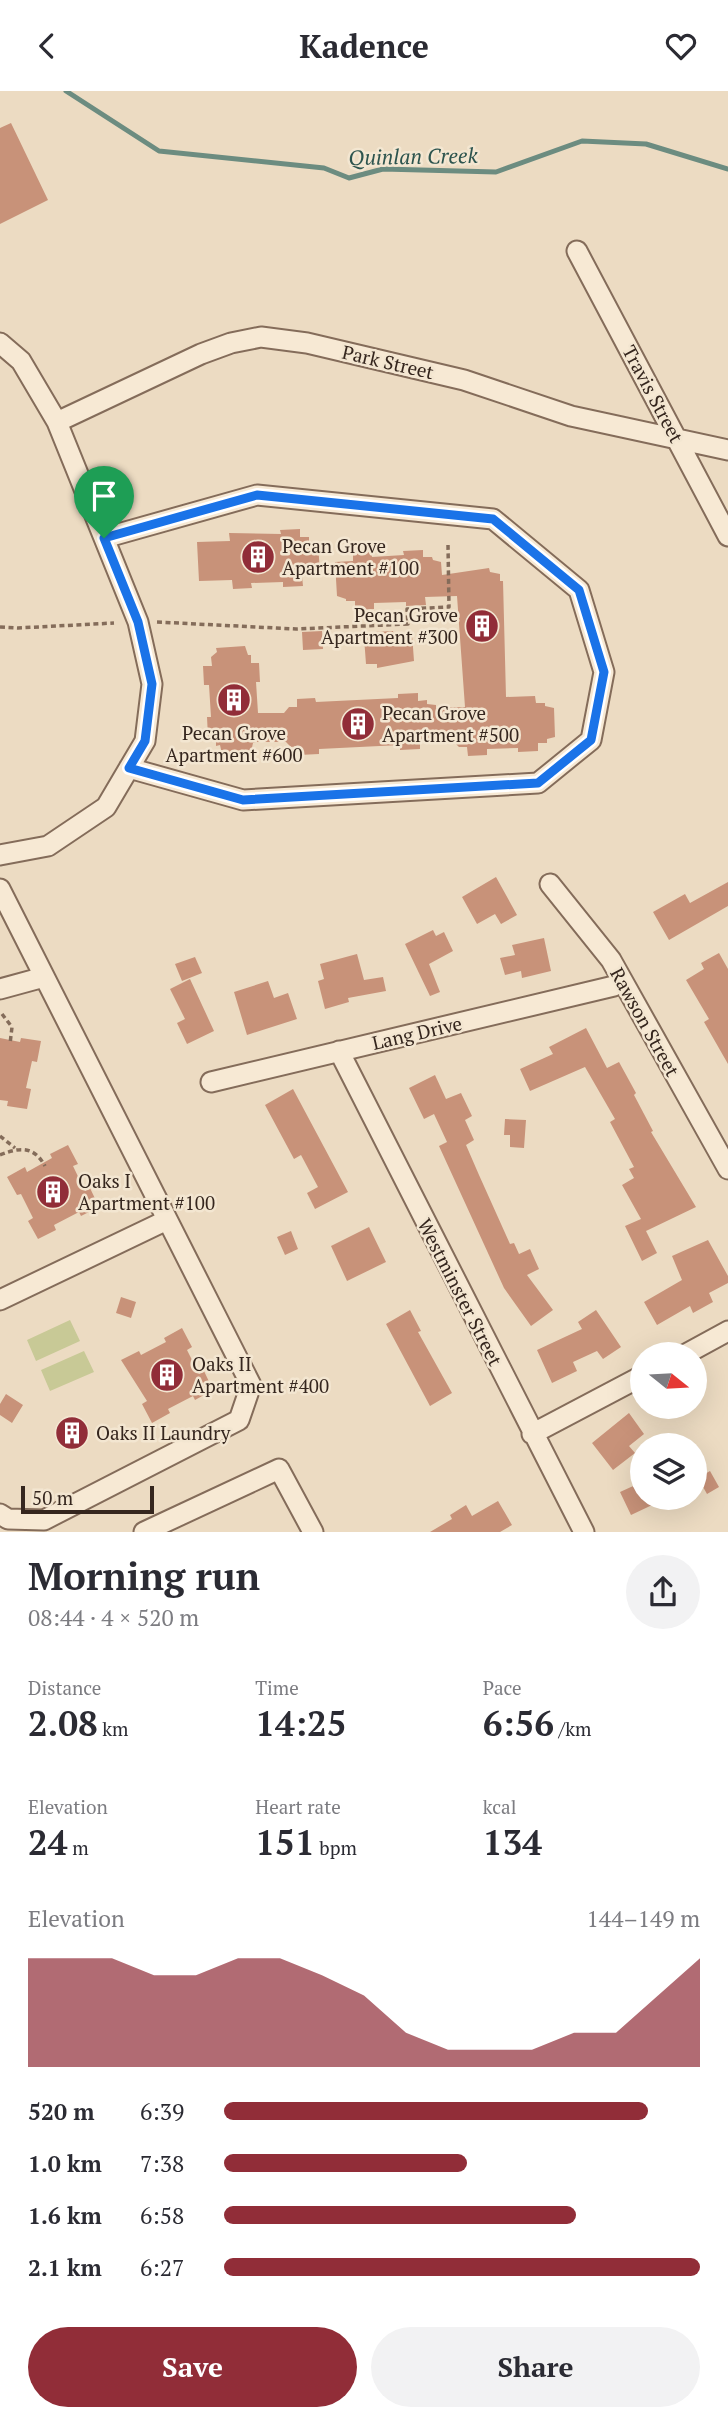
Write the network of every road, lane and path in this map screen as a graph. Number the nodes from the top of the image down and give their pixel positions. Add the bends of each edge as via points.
1 (577, 251) dead end
2 (0, 343) edge
3 (57, 422) junction
4 (676, 438) junction
5 (728, 450) edge
6 (728, 536) edge
7 (104, 538) junction
8 (448, 545) dead end
9 (157, 622) dead end
10 (114, 623) dead end
11 (0, 627) edge
12 (129, 768) junction
13 (0, 855) edge
14 (550, 884) dead end
15 (0, 889) edge
16 (44, 977) junction
17 (622, 981) junction
18 (0, 989) edge
19 (2, 1014) dead end
20 (10, 1044) dead end
21 (339, 1051) junction
22 (211, 1081) dead end
23 (0, 1136) edge
24 (16, 1148) junction
25 (0, 1155) edge
26 (45, 1167) dead end
27 (728, 1169) edge
28 (167, 1220) junction
29 (0, 1300) edge
30 (728, 1332) edge
31 (707, 1343) edge
32 (630, 1382) edge
33 (532, 1434) junction
34 (0, 1514) edge
35 (28, 1526) edge
36 (144, 1532) edge
37 (313, 1532) edge
38 (584, 1532) edge

1 - 4 street, Travis Street
2 - 3 street via 21,361
3 - 4 street, Park Street via 201,354 261,337 307,343 464,380 571,416
3 - 7 street
4 - 5 street, Park Street
4 - 6 street, Travis Street
7 - 12 street via 138,622 152,684 145,741
7 - 12 street via 257,495 493,519 579,590 604,672 591,740 538,783 243,800
8 - 9 path via 449,607 407,609 408,624 296,629
10 - 11 path
12 - 13 street via 106,807 48,846
14 - 17 street, Rawson Street via 611,960
15 - 16 street
16 - 18 street
16 - 28 street
17 - 21 street, Lang Drive
17 - 27 street, Rawson Street
19 - 20 path via 12,1027
21 - 22 street, Lang Drive
21 - 33 street, Westminster Street
23 - 24 path
24 - 25 path
24 - 26 path via 30,1150
28 - 29 street
28 - 35 street via 251,1385 239,1420
30 - 31 street
32 - 33 street
33 - 38 street, Westminster Street
34 - 35 street
36 - 37 street via 279,1469

